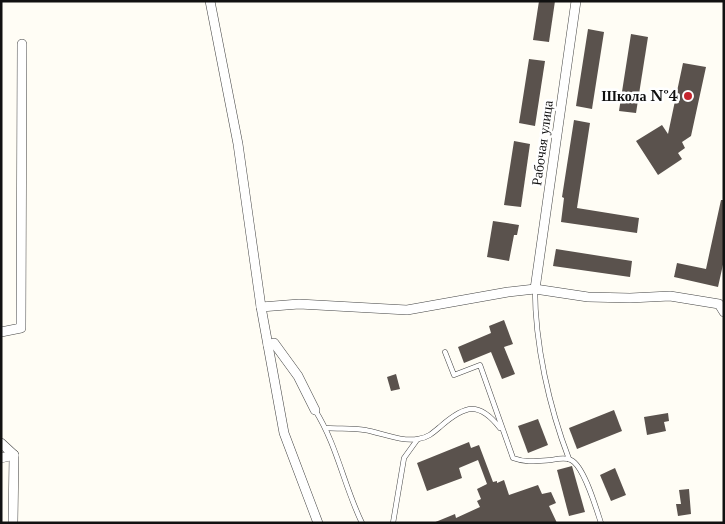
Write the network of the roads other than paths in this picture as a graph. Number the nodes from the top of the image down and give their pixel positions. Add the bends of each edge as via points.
1 (210, 1) edge
2 (576, 1) edge
3 (22, 44) dead end
4 (535, 289) junction
5 (261, 306) junction
6 (722, 306) edge
7 (1, 332) edge
8 (268, 345) junction
9 (445, 352) dead end
10 (315, 410) joint
11 (327, 428) junction
12 (503, 431) junction
13 (418, 440) junction
14 (1, 443) edge
15 (14, 456) junction
16 (1, 458) edge
17 (569, 459) junction
18 (13, 523) edge
19 (318, 523) edge
20 (362, 523) edge
21 (393, 523) edge
22 (602, 523) edge

1 - 5 street via 238,144
2 - 4 street, Рабочая улица
3 - 7 street via 22,328
4 - 5 street via 407,310 299,304
4 - 6 street via 588,297 670,296
4 - 17 lane via 535,319 546,381 559,435
5 - 8 street
8 - 10 street via 274,344 298,376
8 - 19 street via 284,434
9 - 12 lane via 454,375 480,365
10 - 11 lane
11 - 13 lane via 363,430
11 - 20 lane
12 - 13 lane via 491,416 476,408 460,411 429,436
12 - 17 lane via 513,458 522,462
13 - 21 lane via 404,458
14 - 15 street
15 - 16 street
15 - 18 street
17 - 22 lane via 576,463 587,484

